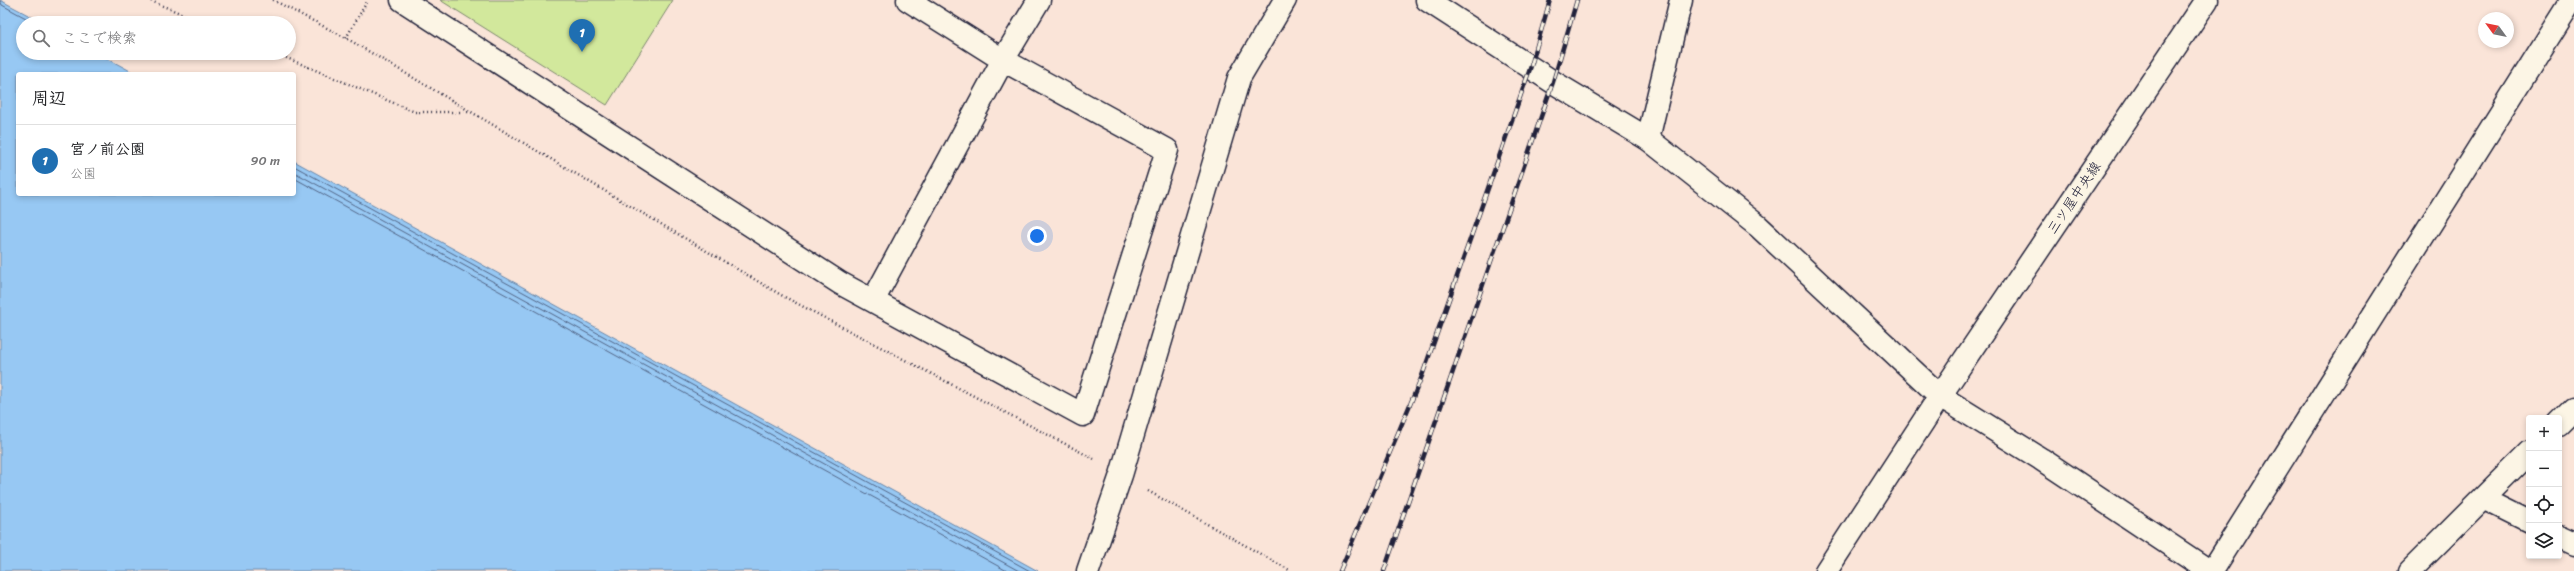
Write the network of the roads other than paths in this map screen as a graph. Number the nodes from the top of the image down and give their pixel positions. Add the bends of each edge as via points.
1 (908, 0) edge
2 (1039, 0) edge
3 (1285, 0) edge
4 (1427, 0) edge
5 (1681, 0) edge
6 (2207, 0) edge
7 (2572, 0) edge
8 (406, 1) edge
9 (1003, 60) junction
10 (1648, 140) junction
11 (874, 299) junction
12 (1940, 396) junction
13 (2574, 410) edge
14 (2562, 421) edge
15 (2526, 455) edge
16 (2482, 498) junction
17 (2526, 520) edge
18 (2562, 538) edge
19 (2574, 544) edge
20 (1088, 571) edge
21 (1826, 571) edge
22 (2209, 571) edge
23 (2212, 571) edge
24 (2410, 571) edge

1 - 9 street
2 - 9 street
3 - 20 street via 1239,78 1121,474
4 - 10 street via 1552,82
5 - 10 street
6 - 12 street, 三ツ屋中央線
7 - 23 street
8 - 11 street via 840,283
9 - 11 street
9 - 11 street via 1167,150 1083,415
10 - 12 street via 1758,226
12 - 21 street, 三ツ屋中央線
12 - 22 street via 2041,459
13 - 14 street
15 - 16 street
16 - 17 street
16 - 24 street
18 - 19 street

